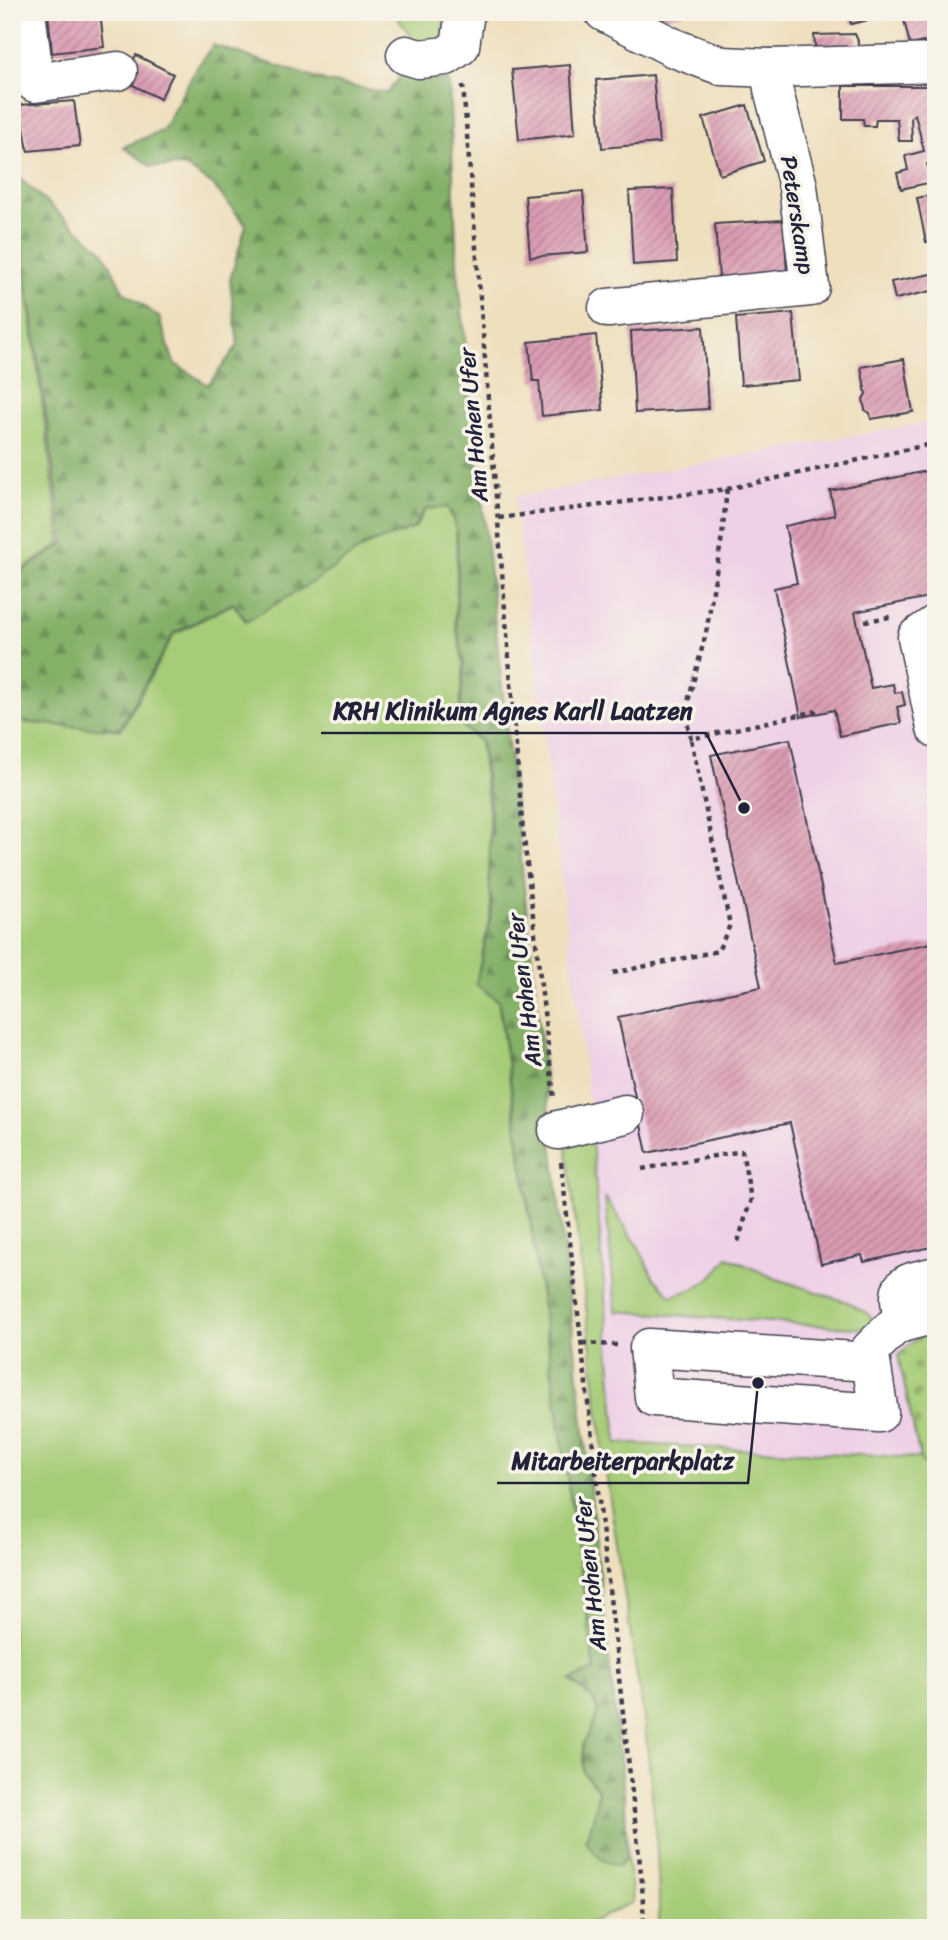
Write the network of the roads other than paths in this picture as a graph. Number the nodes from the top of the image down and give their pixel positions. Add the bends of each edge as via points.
1 (26, 12) edge
2 (604, 12) edge
3 (463, 29) edge
4 (406, 55) dead end
5 (936, 63) edge
6 (771, 68) junction
7 (118, 71) dead end
8 (608, 308) dead end
9 (936, 624) edge
10 (936, 728) edge
11 (625, 1114) dead end
12 (558, 1130) road end
13 (936, 1276) edge
14 (920, 1318) edge
15 (871, 1362) junction

1 - 7 street via 35,83
2 - 6 street via 674,48 722,66
3 - 4 street via 446,57
5 - 6 street
6 - 8 street, Peterskamp via 772,89 798,186 810,287
9 - 10 street via 917,637
11 - 12 street
13 - 14 street via 911,1281 901,1290 899,1300
14 - 15 street via 893,1327 870,1350
15 - 15 street via 719,1352 649,1348 654,1397 879,1413

